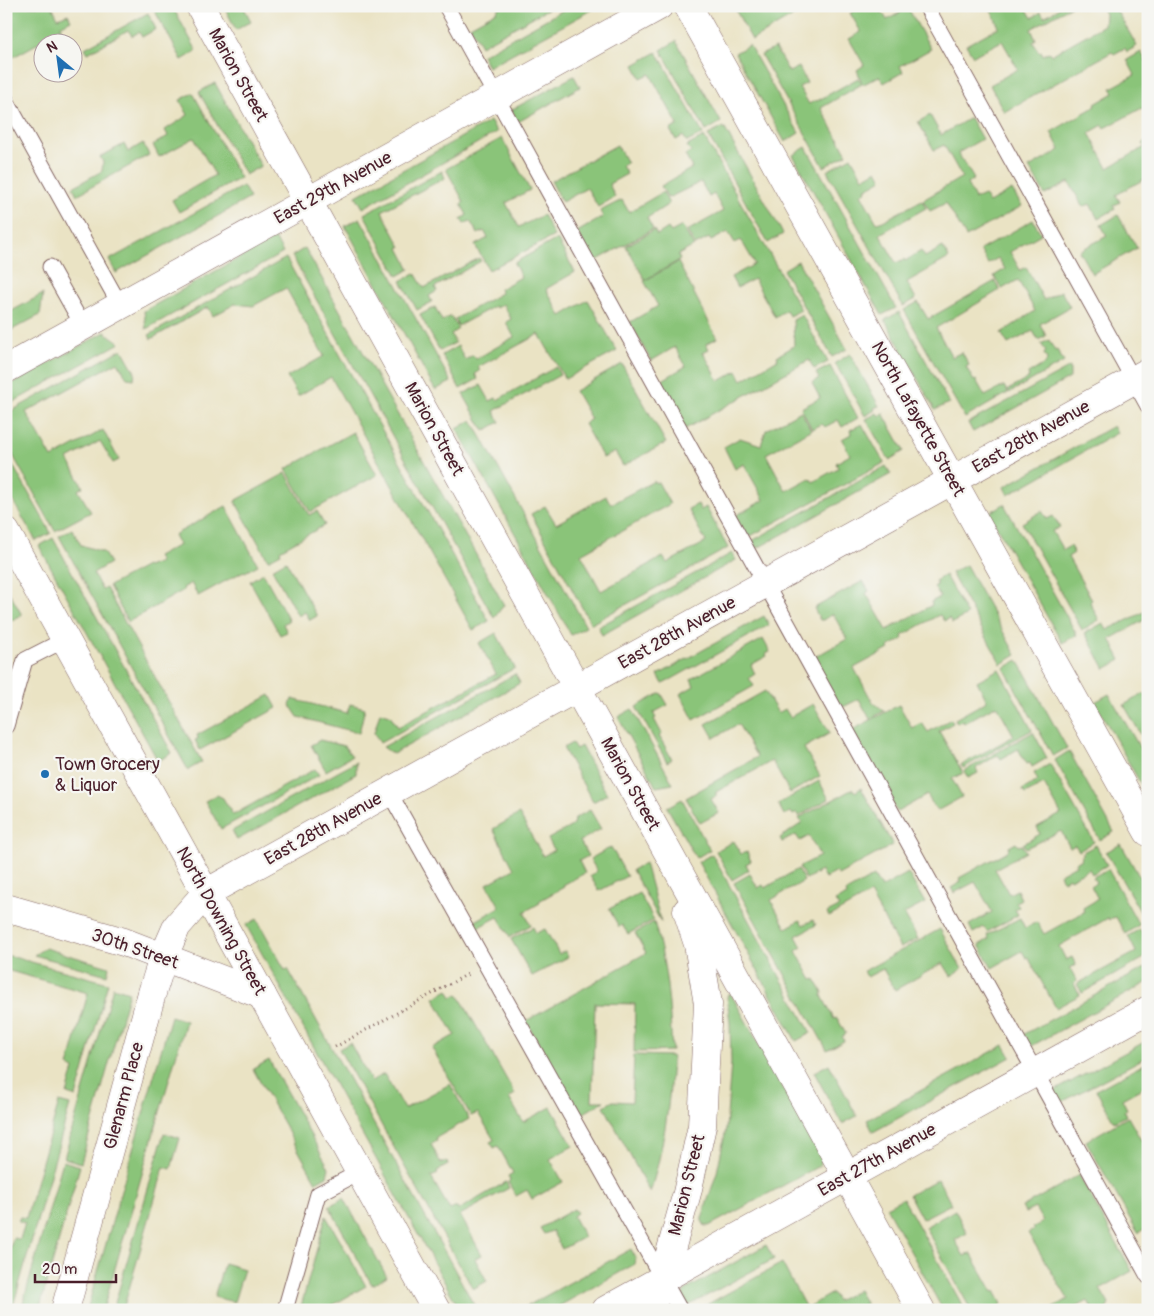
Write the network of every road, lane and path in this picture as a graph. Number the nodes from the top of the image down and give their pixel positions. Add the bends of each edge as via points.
1 (200, 6) edge
2 (446, 6) edge
3 (659, 6) edge
4 (688, 6) edge
5 (926, 6) edge
6 (496, 97) junction
7 (6, 100) edge
8 (308, 201) junction
9 (50, 267) dead end
10 (120, 305) junction
11 (83, 326) junction
12 (6, 369) edge
13 (1141, 376) edge
14 (1148, 406) edge
15 (952, 480) junction
16 (6, 532) edge
17 (765, 584) junction
18 (66, 639) junction
19 (578, 688) junction
20 (6, 726) edge
21 (390, 792) junction
22 (1148, 832) edge
23 (668, 852) junction
24 (206, 893) junction
25 (6, 908) edge
26 (163, 958) junction
27 (486, 965) junction
28 (262, 994) junction
29 (1148, 1010) edge
30 (335, 1047) dead end
31 (1035, 1072) junction
32 (360, 1172) junction
33 (847, 1176) junction
34 (1148, 1276) edge
35 (663, 1278) junction
36 (65, 1310) edge
37 (285, 1310) edge
38 (436, 1310) edge
39 (606, 1310) edge
40 (650, 1310) edge
41 (680, 1310) edge
42 (921, 1310) edge

1 - 8 street, Marion Street
2 - 6 lane
3 - 6 street, East 29th Avenue
4 - 15 street, North Lafayette Street
5 - 13 lane
6 - 8 street, East 29th Avenue
6 - 17 lane
7 - 10 lane
8 - 10 street, East 29th Avenue
8 - 19 street, Marion Street
9 - 11 lane
10 - 11 street, East 29th Avenue
11 - 12 street, East 29th Avenue
13 - 14 lane
13 - 15 street, East 28th Avenue
15 - 17 street, East 28th Avenue
15 - 22 street, North Lafayette Street
16 - 18 street, North Downing Street
17 - 19 street, East 28th Avenue
17 - 31 lane
18 - 20 lane via 25,660
18 - 24 street, North Downing Street
19 - 21 street, East 28th Avenue
19 - 23 street, Marion Street
21 - 24 street, East 28th Avenue
21 - 27 lane
23 - 33 street, Marion Street
23 - 35 street, Marion Street via 698,944 708,1004 702,1126
24 - 26 street, Glenarm Place via 177,926
24 - 28 street, North Downing Street
25 - 26 street, 30th Street via 124,942
26 - 28 street, 30th Street
26 - 36 street, Glenarm Place
27 - 30 path
27 - 35 lane
28 - 32 street, North Downing Street
29 - 31 street, East 27th Avenue
31 - 33 street, East 27th Avenue
31 - 34 lane
32 - 37 lane via 318,1194
32 - 38 street, North Downing Street
33 - 35 street, East 27th Avenue
33 - 42 street, Marion Street
35 - 39 street, East 27th Avenue
35 - 40 street, Marion Street
35 - 41 lane

